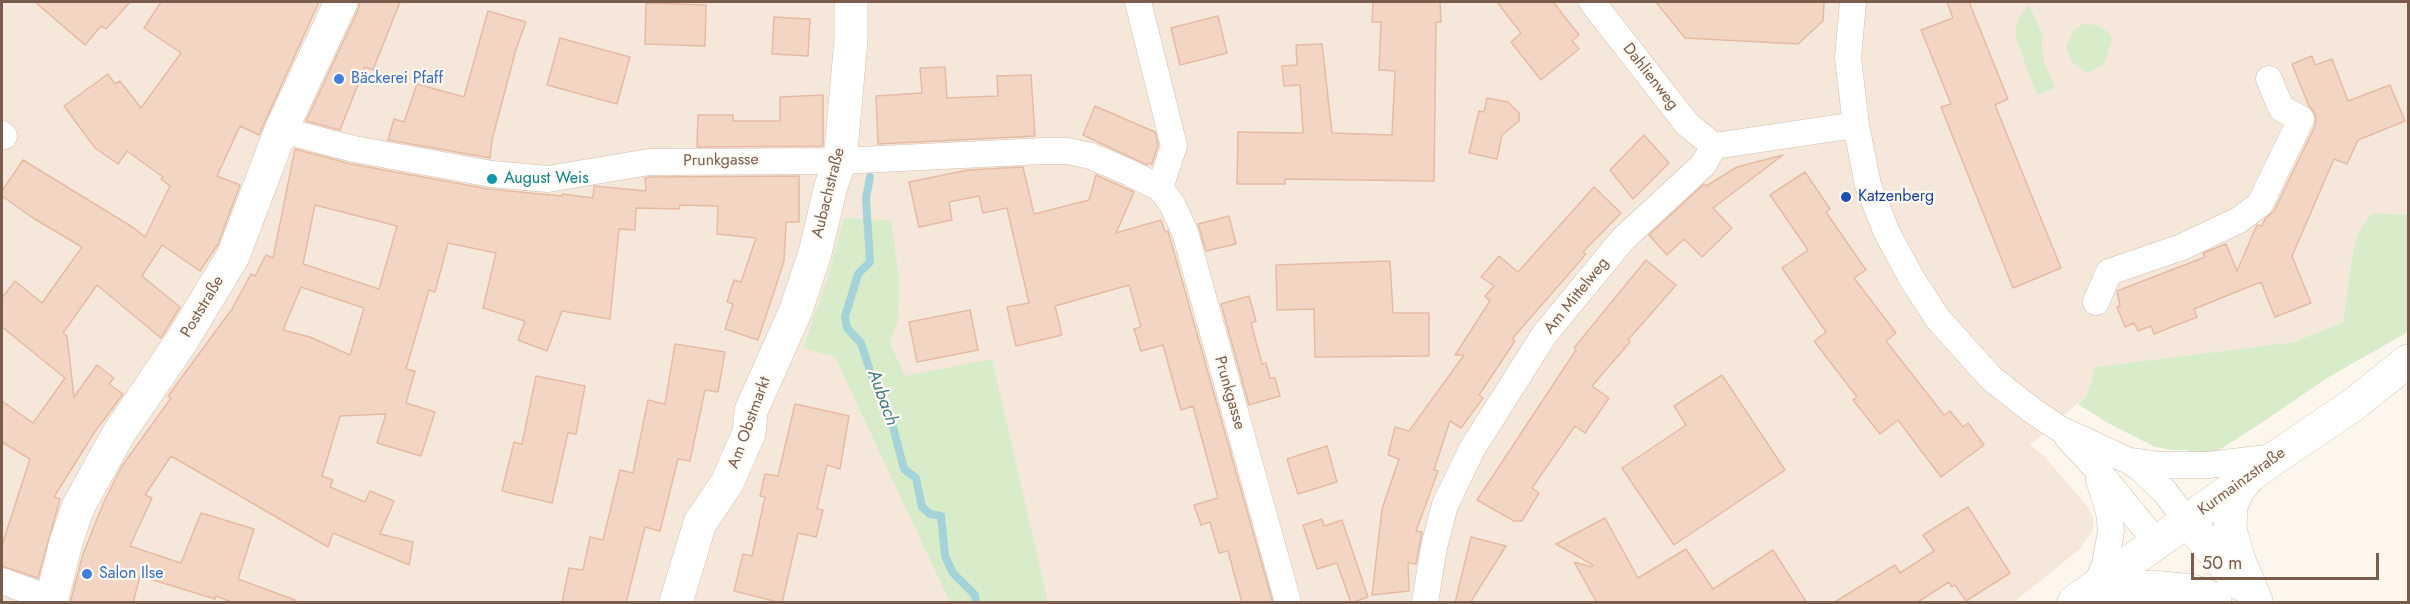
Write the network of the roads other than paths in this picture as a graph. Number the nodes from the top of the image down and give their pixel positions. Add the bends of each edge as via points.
1 (340, 2) edge
2 (851, 2) edge
3 (1138, 2) edge
4 (1592, 2) edge
5 (1853, 2) edge
6 (2270, 79) dead end
7 (1856, 125) junction
8 (281, 130) junction
9 (1714, 146) junction
10 (840, 161) junction
11 (1161, 188) junction
12 (2096, 302) dead end
13 (796, 310) joint
14 (2409, 361) edge
15 (2060, 429) junction
16 (2276, 457) junction
17 (2129, 461) junction
18 (2096, 468) junction
19 (2249, 476) junction
20 (2187, 521) junction
21 (2157, 543) junction
22 (2, 581) edge
23 (2085, 598) edge
24 (51, 601) edge
25 (2218, 601) edge
26 (2257, 602) edge
27 (676, 603) edge
28 (1288, 603) edge
29 (1425, 603) edge

1 - 8 main road, Poststraße
2 - 10 main road, Aubachstraße
3 - 11 street via 1174,146
4 - 9 street, Dahlienweg via 1687,124
5 - 7 street via 1848,58
6 - 12 street via 2281,108 2301,119 2260,204 2239,220 2182,247 2109,272
7 - 9 street
7 - 15 street via 1868,185 1887,234 1938,319 1992,379
8 - 10 street, Prunkgasse via 481,172 548,180 649,162
8 - 24 main road, Poststraße via 233,256 119,433 81,502
9 - 29 street, Am Mittelweg via 1703,165 1623,240 1566,306 1472,448 1445,505
10 - 11 street, Prunkgasse via 1067,152 1090,156
10 - 13 main road, Aubachstraße
11 - 28 street, Prunkgasse via 1185,232
13 - 27 main road, Am Obstmarkt via 751,411 749,433 727,483 700,523
14 - 16 main road, Kurmainzstraße
15 - 17 street
15 - 18 street
16 - 17 street via 2208,465
16 - 19 main road, Kurmainzstraße
17 - 20 street via 2152,479
18 - 21 street
18 - 23 street via 2111,531 2105,564
19 - 20 main road, Kurmainzstraße
19 - 26 main road via 2231,506 2230,521 2234,547
20 - 21 main road, Kurmainzstraße
20 - 26 main road
21 - 23 main road, Kurmainzstraße
21 - 25 main road via 2187,578
22 - 24 street
23 - 25 main road via 2153,587 2192,591

